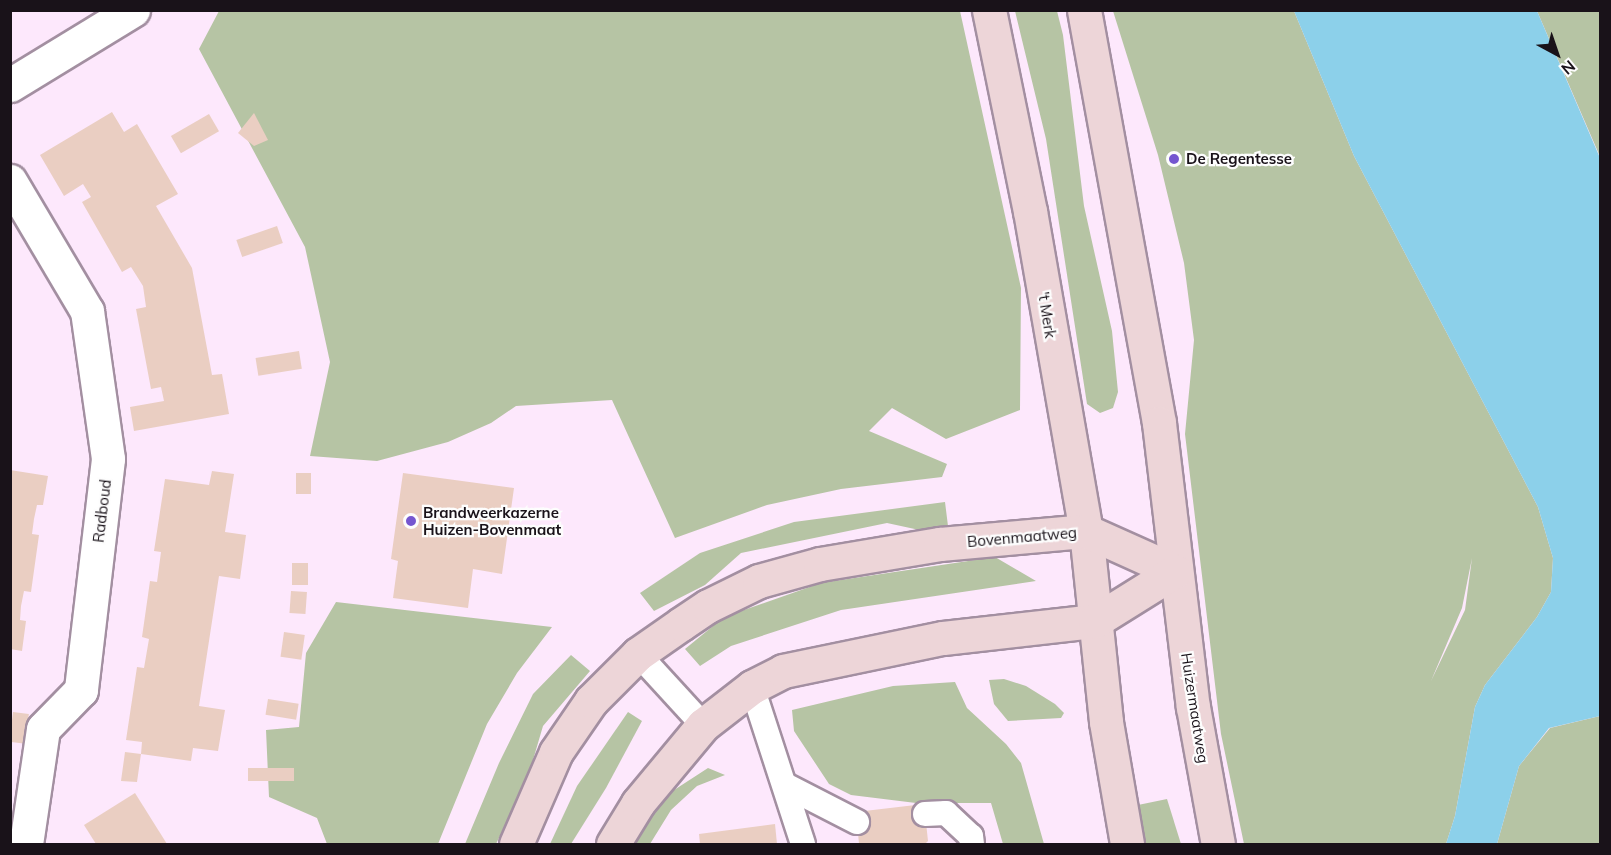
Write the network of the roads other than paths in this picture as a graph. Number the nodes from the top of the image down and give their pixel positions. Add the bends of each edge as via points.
1 (133, 10) edge
2 (989, 10) edge
3 (1084, 10) edge
4 (10, 85) edge
5 (10, 181) edge
6 (1086, 531) junction
7 (1175, 571) junction
8 (1095, 621) junction
9 (638, 654) junction
10 (752, 687) junction
11 (703, 725) junction
12 (785, 785) junction
13 (925, 814) dead end
14 (857, 822) dead end
15 (26, 844) edge
16 (516, 844) edge
17 (613, 844) edge
18 (804, 844) edge
19 (972, 844) edge
20 (1127, 844) edge
21 (1218, 844) edge

1 - 4 street
2 - 6 main road, 't Merk via 1030,211
3 - 7 main road via 1159,423
5 - 15 street, Radboud via 87,311 108,459 81,690 43,729
6 - 7 main road, Bovenmaatweg
6 - 8 main road, 't Merk
6 - 9 main road, Bovenmaatweg via 940,544 790,571 708,606
7 - 8 main road
7 - 21 main road, Huizermaatweg via 1193,707
8 - 10 main road via 943,638 783,671
8 - 20 main road via 1106,722
9 - 11 lane
9 - 16 main road, Bovenmaatweg via 573,724 556,752
10 - 11 main road
10 - 12 lane
11 - 17 main road via 638,803
12 - 14 lane
12 - 18 lane
13 - 19 lane via 946,813 971,836

